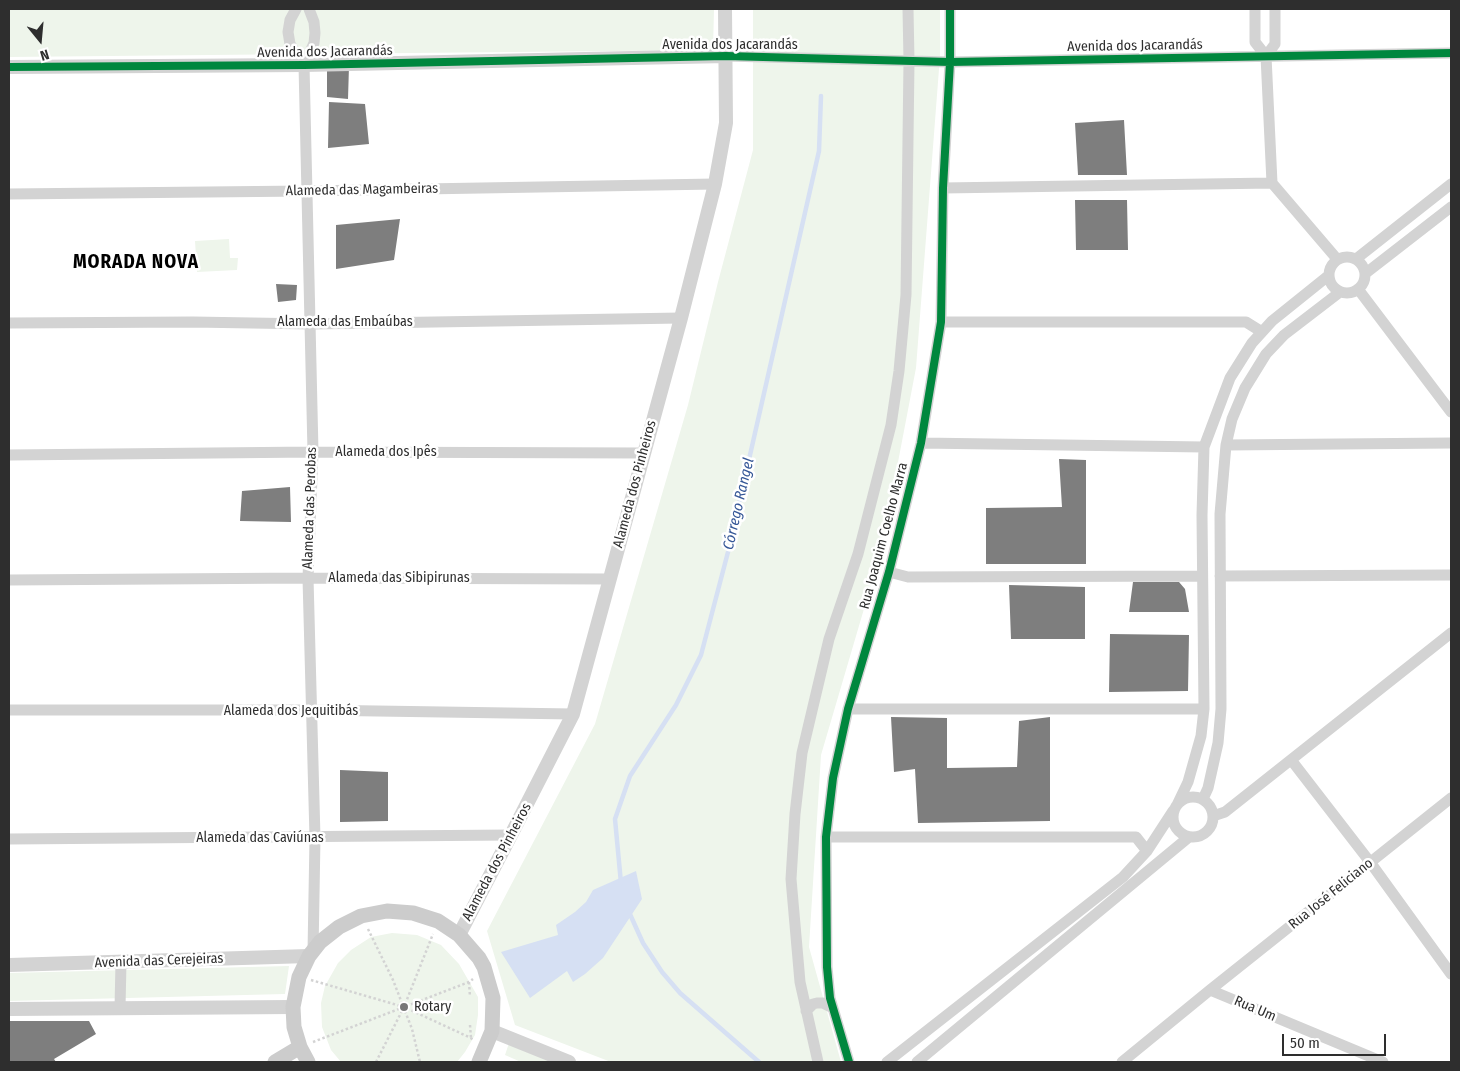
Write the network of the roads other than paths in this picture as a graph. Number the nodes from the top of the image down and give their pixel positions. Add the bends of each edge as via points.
1 (296, 9) edge
2 (309, 9) edge
3 (725, 9) edge
4 (908, 9) edge
5 (950, 9) edge
6 (1255, 9) edge
7 (1275, 9) edge
8 (1451, 53) edge
9 (726, 56) junction
10 (1266, 56) junction
11 (909, 61) junction
12 (950, 62) junction
13 (304, 65) junction
14 (9, 68) edge
15 (1272, 183) junction
16 (715, 184) junction
17 (1451, 184) edge
18 (942, 188) junction
19 (306, 192) junction
20 (9, 194) edge
21 (1451, 207) edge
22 (1356, 258) junction
23 (1337, 259) junction
24 (1366, 273) junction
25 (1328, 276) junction
26 (1358, 290) junction
27 (1340, 292) junction
28 (681, 318) junction
29 (940, 322) junction
30 (9, 323) edge
31 (311, 324) junction
32 (1262, 332) junction
33 (1451, 412) edge
34 (1451, 443) edge
35 (921, 444) junction
36 (1226, 444) junction
37 (1204, 447) junction
38 (313, 452) junction
39 (643, 453) junction
40 (9, 455) edge
41 (889, 572) junction
42 (1202, 576) junction
43 (1220, 576) junction
44 (1451, 576) edge
45 (308, 578) junction
46 (610, 579) junction
47 (9, 580) edge
48 (1451, 633) edge
49 (848, 708) junction
50 (1204, 709) junction
51 (9, 710) edge
52 (312, 710) junction
53 (573, 714) junction
54 (1292, 761) junction
55 (1451, 798) edge
56 (1203, 799) junction
57 (1175, 808) junction
58 (1213, 816) junction
59 (511, 835) junction
60 (826, 837) junction
61 (1189, 837) junction
62 (315, 838) junction
63 (9, 840) edge
64 (1147, 851) junction
65 (1370, 862) junction
66 (459, 935) junction
67 (311, 954) junction
68 (121, 962) junction
69 (9, 965) edge
70 (1451, 974) edge
71 (1210, 990) junction
72 (293, 1007) junction
73 (120, 1008) junction
74 (833, 1008) junction
75 (9, 1009) edge
76 (806, 1011) junction
77 (492, 1031) junction
78 (300, 1047) junction
79 (482, 1058) edge
80 (276, 1062) edge
81 (308, 1062) edge
82 (569, 1062) edge
83 (818, 1062) edge
84 (849, 1062) edge
85 (887, 1062) edge
86 (917, 1062) edge
87 (1122, 1062) edge
88 (1383, 1062) edge

1 - 13 street via 288,32 290,44
2 - 13 street, Alameda das Perobas via 314,22 314,43
3 - 9 street, Alameda dos Pinheiros
4 - 11 street, Rua Joaquim Coelho Marra
5 - 12 street, Rua Joaquim Coelho Marra
6 - 10 street via 1255,42
7 - 10 street via 1275,44
8 - 10 street, Avenida dos Jacarandás
9 - 11 street, Avenida dos Jacarandás
9 - 13 street, Avenida dos Jacarandás
9 - 16 street, Alameda dos Pinheiros via 726,123
10 - 12 street, Avenida dos Jacarandás
10 - 15 street
11 - 12 street, Avenida dos Jacarandás
11 - 76 street, Rua Joaquim Coelho Marra via 906,295 894,407 858,554 829,639 802,753 795,814 791,879 800,982
12 - 18 street, Rua Joaquim Coelho Marra
13 - 14 street, Avenida dos Jacarandás
13 - 19 street, Alameda das Perobas
15 - 18 street
15 - 23 street
16 - 19 street, Alameda das Magambeiras
16 - 28 street, Alameda dos Pinheiros
17 - 22 street
18 - 29 street, Rua Joaquim Coelho Marra
19 - 20 street, Alameda das Magambeiras
19 - 31 street, Alameda das Perobas
21 - 24 street
22 - 23 street via 1344,256
22 - 24 street
23 - 25 street
24 - 26 street
25 - 27 street via 1330,283
25 - 32 street
26 - 27 street
26 - 33 street
27 - 36 street via 1284,335 1266,354 1245,388
28 - 31 street, Alameda das Embaúbas
28 - 39 street, Alameda dos Pinheiros
29 - 32 street via 1246,322
29 - 35 street, Rua Joaquim Coelho Marra
30 - 31 street, Alameda das Embaúbas
31 - 38 street, Alameda das Perobas
32 - 37 street via 1230,378
34 - 36 street
35 - 37 street
35 - 41 street, Rua Joaquim Coelho Marra
36 - 43 street via 1220,514
37 - 42 street
38 - 39 street, Alameda dos Ipês
38 - 40 street, Alameda dos Ipês
38 - 45 street, Alameda das Perobas
39 - 46 street, Alameda dos Pinheiros
41 - 42 street via 908,577
41 - 49 street, Rua Joaquim Coelho Marra
42 - 50 street
43 - 44 street
43 - 56 street via 1221,709 1218,743
45 - 46 street, Alameda das Sibipirunas
45 - 47 street, Alameda das Sibipirunas
45 - 52 street, Alameda das Perobas
46 - 53 street, Alameda dos Pinheiros
48 - 54 street
49 - 50 street
49 - 60 street, Rua Joaquim Coelho Marra via 833,778
50 - 57 street via 1201,736 1188,782
51 - 52 street, Alameda dos Jequitibás
52 - 53 street, Alameda dos Jequitibás
52 - 62 street, Alameda das Perobas
53 - 59 street, Alameda dos Pinheiros
54 - 58 street via 1226,812
54 - 65 street
55 - 65 street, Rua José Feliciano
56 - 57 street via 1189,797
56 - 58 street via 1212,809
57 - 61 street via 1174,826
57 - 64 street
58 - 61 street via 1210,829 1205,834
59 - 62 street, Alameda das Caviúnas
59 - 66 street, Alameda dos Pinheiros
60 - 64 street via 1136,837
60 - 74 street, Rua Joaquim Coelho Marra via 827,967
61 - 86 street
62 - 63 street, Alameda das Caviúnas
62 - 67 street, Alameda das Perobas
64 - 85 street via 1123,876
65 - 70 street
65 - 71 street, Rua José Feliciano
66 - 67 main road via 438,921 413,913 387,911 361,916 339,927
66 - 77 main road via 484,967 493,998
67 - 68 street, Avenida das Cerejeiras
67 - 72 main road via 299,977
68 - 69 street, Avenida das Cerejeiras
68 - 73 street
71 - 87 street, Rua José Feliciano
71 - 88 street, Rua Um
72 - 73 street
72 - 78 main road
73 - 75 street
74 - 76 street via 820,1003 813,1004
74 - 84 street, Rua Joaquim Coelho Marra
76 - 83 street, Rua Joaquim Coelho Marra
77 - 79 main road
77 - 82 street
78 - 80 main road
78 - 81 main road

